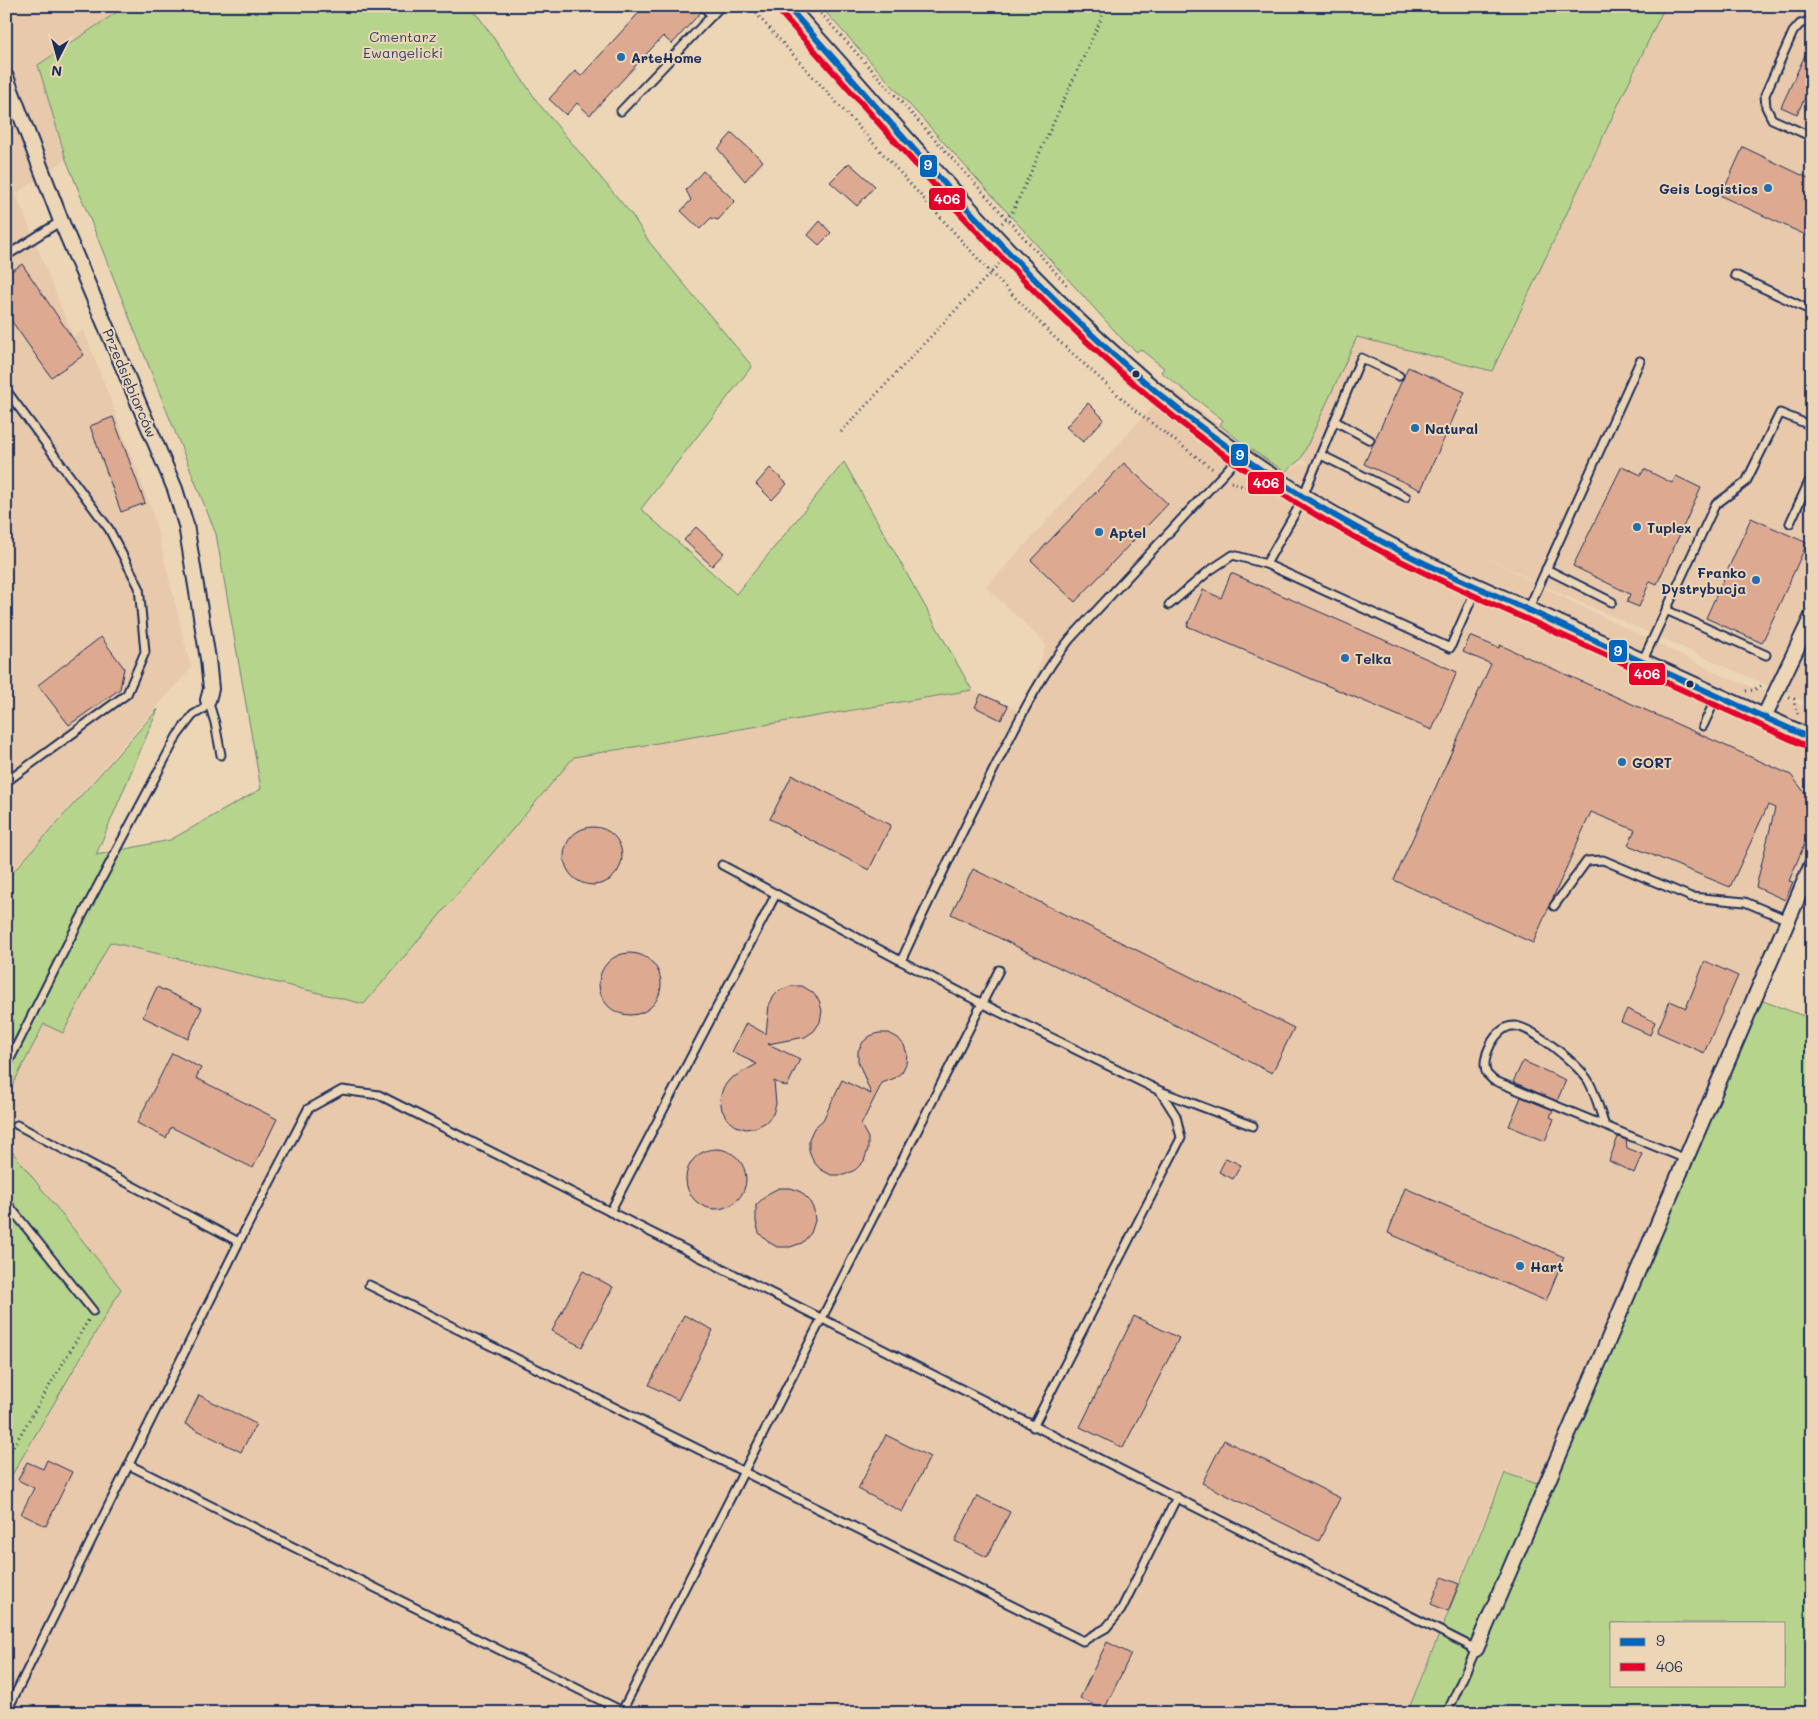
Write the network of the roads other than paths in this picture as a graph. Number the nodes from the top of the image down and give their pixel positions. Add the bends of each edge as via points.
1 (703, 6) edge
2 (721, 6) edge
3 (787, 6) edge
4 (712, 16) junction
5 (1812, 20) edge
6 (6, 77) edge
7 (621, 111) dead end
8 (1812, 137) edge
9 (61, 221) junction
10 (6, 256) edge
11 (1735, 275) dead end
12 (1812, 311) edge
13 (1640, 361) dead end
14 (1399, 376) dead end
15 (6, 390) edge
16 (1335, 421) junction
17 (1812, 426) edge
18 (1370, 440) dead end
19 (1241, 455) junction
20 (1322, 455) junction
21 (1812, 475) edge
22 (1303, 496) junction
23 (1406, 497) dead end
24 (1790, 523) dead end
25 (1266, 564) junction
26 (1546, 569) junction
27 (1477, 587) junction
28 (1612, 602) dead end
29 (1169, 605) dead end
30 (1528, 610) junction
31 (1666, 610) junction
32 (1812, 616) edge
33 (1766, 654) dead end
34 (1642, 662) junction
35 (1717, 695) junction
36 (208, 700) junction
37 (1764, 717) junction
38 (1703, 726) dead end
39 (1812, 739) edge
40 (221, 755) dead end
41 (6, 782) edge
42 (1812, 864) edge
43 (722, 865) dead end
44 (776, 894) junction
45 (1554, 906) dead end
46 (1788, 920) junction
47 (901, 960) junction
48 (999, 970) dead end
49 (981, 1003) junction
50 (6, 1067) edge
51 (1160, 1091) junction
52 (17, 1125) dead end
53 (1254, 1126) dead end
54 (1605, 1126) junction
55 (1686, 1159) junction
56 (6, 1202) edge
57 (610, 1212) junction
58 (239, 1242) junction
59 (369, 1285) dead end
60 (93, 1312) road end
61 (820, 1319) junction
62 (1033, 1427) junction
63 (129, 1465) junction
64 (743, 1471) junction
65 (1177, 1497) junction
66 (1476, 1649) junction
67 (621, 1712) edge
68 (6, 1713) edge
69 (1447, 1713) edge

1 - 4 lane
2 - 4 lane
3 - 19 street via 991,233 1105,348
4 - 7 lane
5 - 8 lane via 1800,24 1793,32 1765,95 1766,108 1772,119
6 - 9 street, Przedsiębiorców
9 - 10 lane
9 - 36 street, Przedsiębiorców via 175,489 186,525 208,659
11 - 12 lane
13 - 26 lane
14 - 16 lane via 1361,358
15 - 41 lane via 109,529 139,587 144,652 128,694
16 - 18 lane
16 - 20 lane
17 - 31 lane via 1780,413 1746,482 1715,505
19 - 22 street
19 - 47 lane via 1055,657 982,792
20 - 22 lane
20 - 23 lane
21 - 24 lane
22 - 25 lane
22 - 27 street via 1397,549
25 - 27 lane via 1450,648
25 - 29 lane via 1234,555 1209,571
26 - 28 lane
26 - 30 lane
27 - 30 street
30 - 34 street
31 - 33 lane
31 - 34 lane
32 - 37 street
34 - 35 street
35 - 37 street
35 - 38 lane
36 - 40 lane
36 - 50 lane via 178,736
37 - 39 street
42 - 46 street
43 - 44 lane
44 - 47 lane
44 - 57 lane
45 - 46 lane via 1587,861 1603,860 1691,897 1745,902
46 - 55 street
47 - 49 lane
48 - 49 lane
49 - 51 lane
49 - 61 lane
51 - 53 lane
51 - 62 lane via 1176,1116 1181,1138
52 - 58 lane
54 - 54 lane via 1493,1080 1485,1065 1496,1036 1506,1026 1516,1025 1530,1030 1575,1064 1589,1082
54 - 55 lane
55 - 66 street
56 - 60 lane
57 - 58 lane via 379,1095 342,1090 308,1109
57 - 61 lane
58 - 63 lane
59 - 64 lane
61 - 62 lane
61 - 64 lane
62 - 65 lane
63 - 67 lane
63 - 68 lane
64 - 65 lane via 1083,1641 1106,1628 1120,1610
64 - 67 lane
65 - 66 lane
66 - 69 lane

